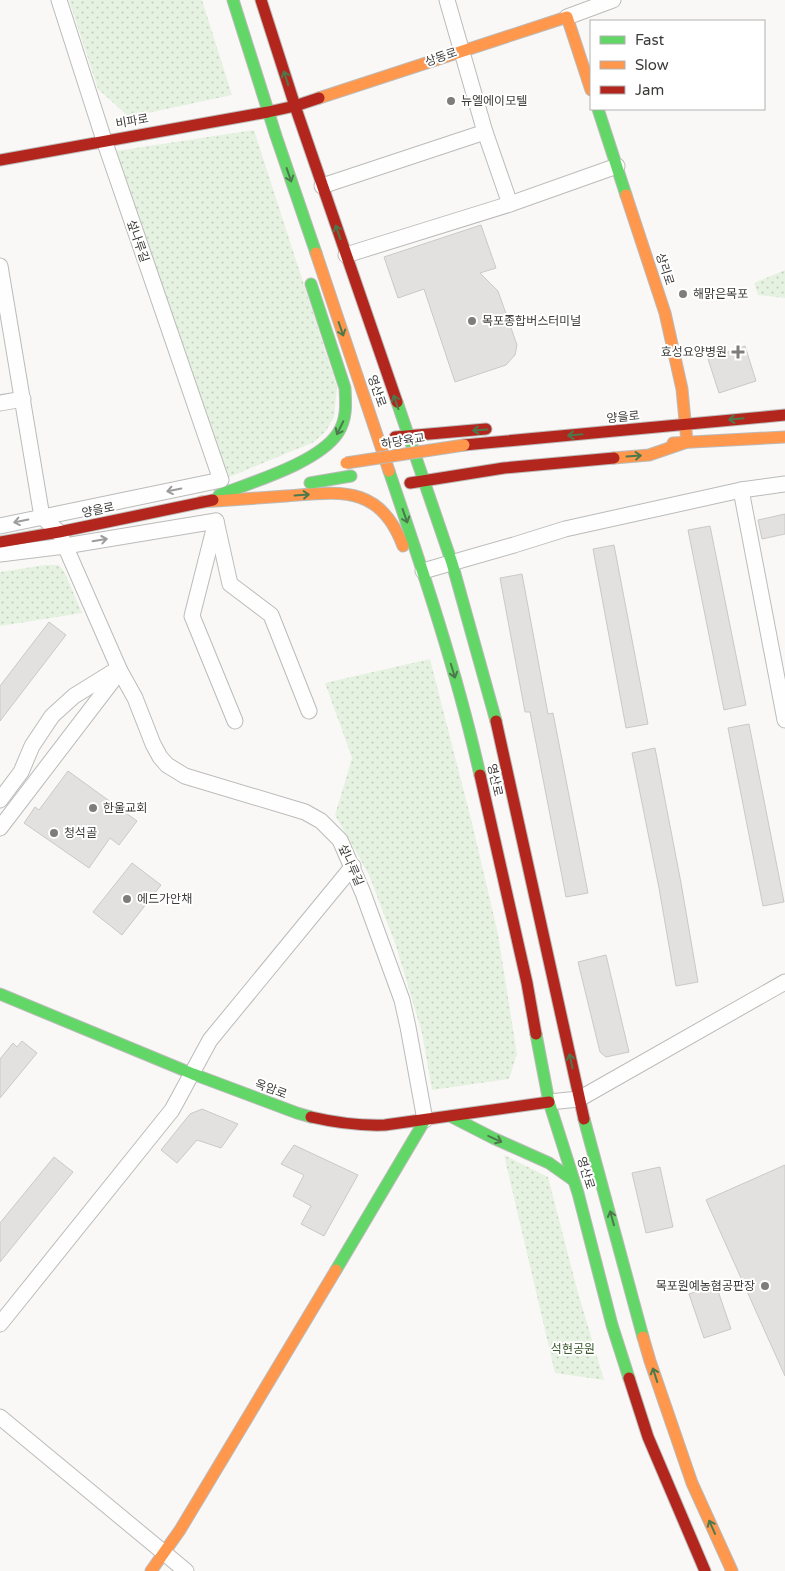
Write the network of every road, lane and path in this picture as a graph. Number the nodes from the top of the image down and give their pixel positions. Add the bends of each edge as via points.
1 (59, 0) edge
2 (233, 0) edge
3 (261, 0) edge
4 (447, 0) edge
5 (613, 0) edge
6 (567, 17) junction
7 (462, 50) junction
8 (590, 87) edge
9 (295, 106) junction
10 (598, 110) edge
11 (268, 112) junction
12 (485, 132) junction
13 (104, 140) junction
14 (0, 160) edge
15 (273, 165) dead end
16 (617, 166) junction
17 (322, 186) junction
18 (510, 204) junction
19 (346, 256) junction
20 (0, 266) edge
21 (308, 278) dead end
22 (23, 399) junction
23 (0, 404) edge
24 (785, 415) edge
25 (583, 422) dead end
26 (686, 424) junction
27 (494, 429) dead end
28 (408, 435) junction
29 (785, 437) edge
30 (379, 439) junction
31 (687, 442) junction
32 (464, 445) joint
33 (598, 448) dead end
34 (342, 464) dead end
35 (427, 465) dead end
36 (310, 472) dead end
37 (380, 472) dead end
38 (356, 476) dead end
39 (424, 481) junction
40 (785, 484) edge
41 (394, 486) junction
42 (741, 490) junction
43 (201, 502) junction
44 (42, 517) junction
45 (216, 521) junction
46 (0, 526) edge
47 (62, 539) junction
48 (0, 542) edge
49 (0, 554) edge
50 (406, 558) dead end
51 (452, 564) junction
52 (423, 570) junction
53 (120, 670) junction
54 (309, 711) dead end
55 (785, 720) edge
56 (235, 721) dead end
57 (468, 775) dead end
58 (0, 800) edge
59 (0, 828) edge
60 (353, 866) junction
61 (785, 982) edge
62 (527, 983) junction
63 (0, 994) edge
64 (193, 1074) junction
65 (579, 1099) junction
66 (549, 1102) junction
67 (452, 1117) junction
68 (424, 1120) junction
69 (574, 1180) junction
70 (0, 1324) edge
71 (0, 1417) edge
72 (163, 1553) junction
73 (151, 1571) edge
74 (186, 1571) edge
75 (705, 1571) edge
76 (732, 1571) edge

1 - 13 street, 섶나루길
2 - 11 street, 영산로
9 -> 3 street, 영산로
4 - 7 street
5 - 6 street, 상동로
6 - 7 street, 상동로
6 - 8 street
7 - 9 street, 상동로
7 - 12 street
9 - 11 street, 상동로
9 - 17 street, 영산로
10 - 16 street, 상리로
11 - 13 street, 비파로
11 - 15 street
11 -> 30 street, 영산로
12 - 17 street
12 - 18 street
13 - 14 street, 비파로
13 -> 44 street, 섶나루길 via 222,480
16 - 18 street
16 - 26 street, 상리로 via 665,313 680,378
19 -> 17 street, 영산로
18 - 19 street
28 -> 19 street, 영산로
20 - 22 street
21 -> 43 street via 345,388 346,409 341,428 327,446 310,458
22 - 23 street
22 - 44 street
24 -> 26 street, 양을로
25 - 26 street via 632,419
26 - 31 street, 상리로
26 -> 32 street, 양을로
27 -> 28 street
28 - 30 street
28 - 39 street, 영산로
29 - 31 street
30 - 41 street, 영산로
31 - 33 street
39 -> 31 street via 504,468 649,455
32 - 34 street, 하당육교, bridge
35 - 37 street
36 - 43 street, 양을로
38 - 43 street, 양을로
39 - 41 street
39 - 51 street, 영산로
40 - 42 street
41 -> 52 street, 영산로
42 - 51 street via 565,529
42 - 55 street
43 - 47 street, 양을로
43 -> 50 street via 330,493 354,495 372,502 388,517
44 -> 46 street
44 - 47 street
47 -> 45 street
45 - 54 street via 230,584 271,615
45 - 56 street via 192,616
47 - 48 street, 양을로
47 - 49 street
47 - 53 street, 섶나루길
51 - 52 street
65 -> 51 street, 영산로 via 493,708
52 -> 62 street, 영산로 via 467,717
53 - 58 street via 74,696 52,716
53 - 59 street
53 - 60 street, 섶나루길 via 153,744 167,765 185,776 305,812 321,821 340,840
57 - 62 street
60 - 64 street via 210,1040
60 - 68 street, 섶나루길 via 402,1000
61 - 65 street
62 - 66 street, 영산로
63 - 64 street, 옥암로
64 - 68 street, 옥암로 via 297,1113 336,1123 359,1126
64 - 70 street via 172,1110
65 - 66 street
76 -> 65 street, 영산로 via 692,1483 653,1372
66 - 67 street, 옥암로
66 - 69 street, 영산로
67 - 68 street, 옥암로
67 -> 69 street via 549,1163
68 - 72 street via 180,1530
69 - 75 street, 영산로 via 612,1325 648,1437
71 - 72 street
72 - 73 street
72 - 74 street

